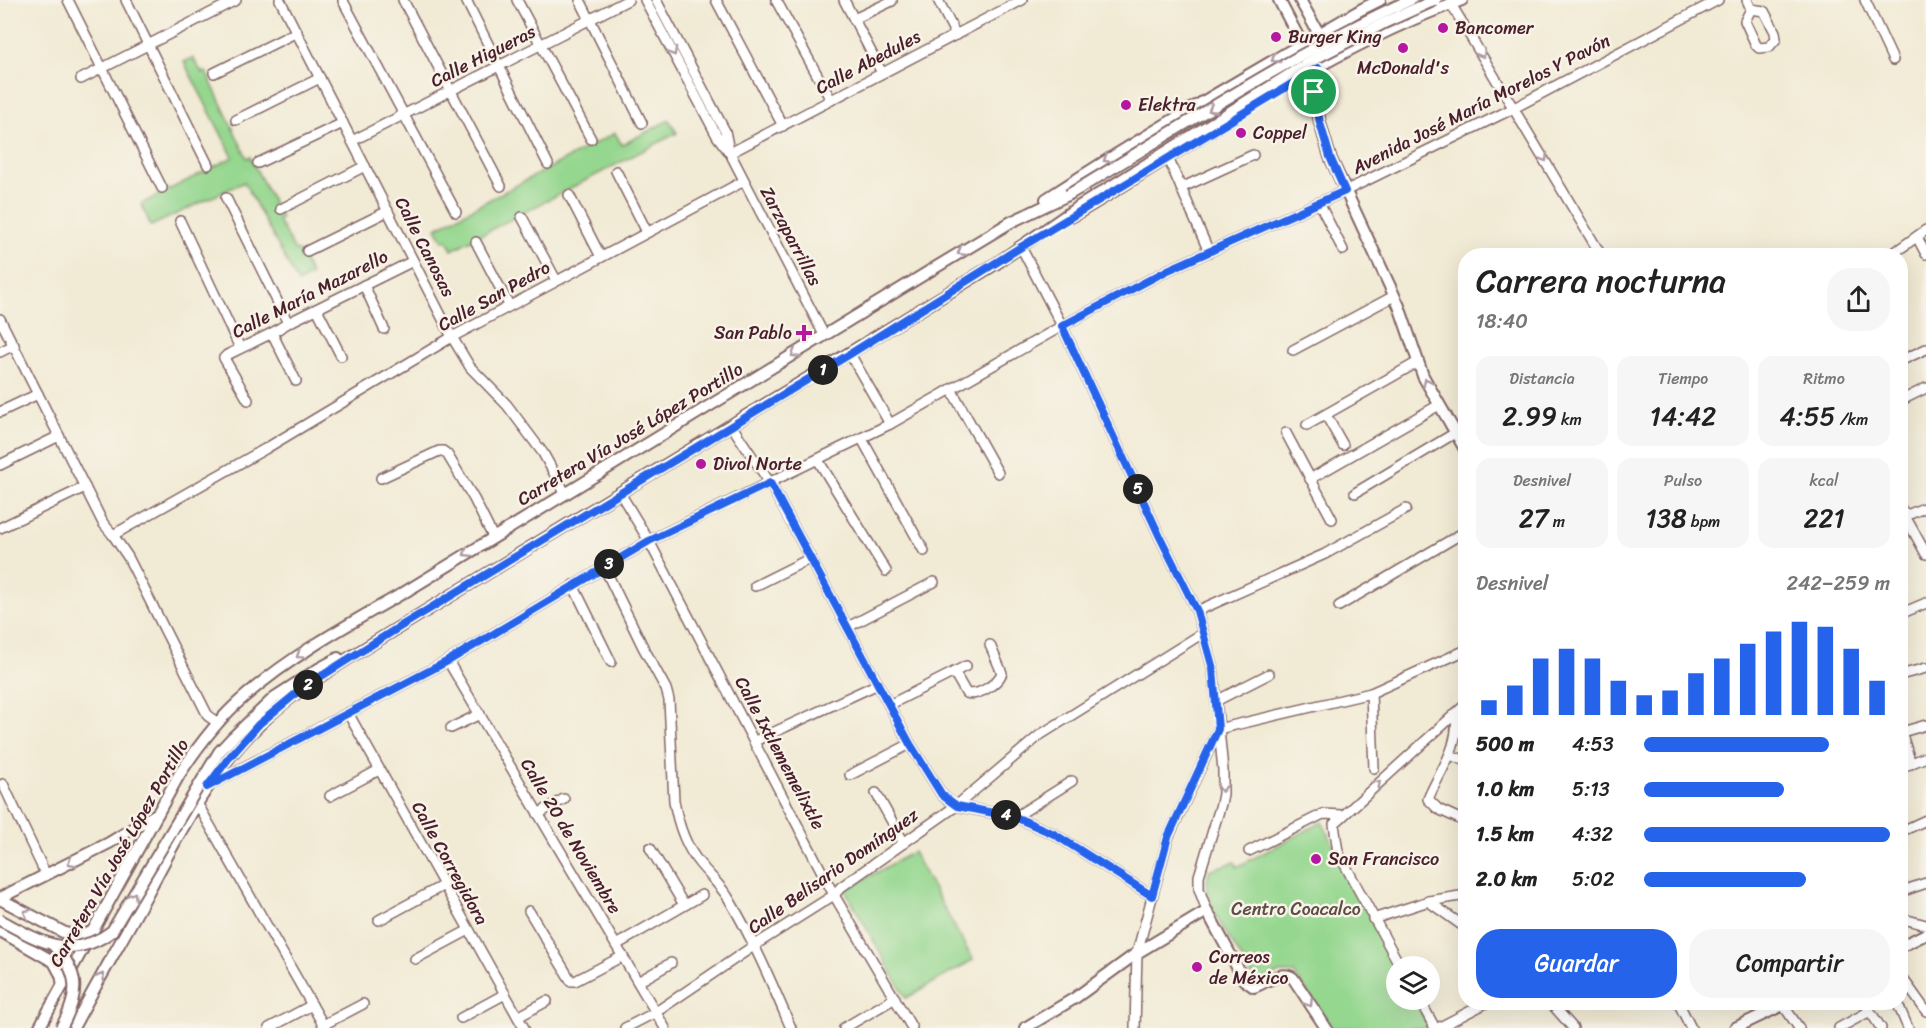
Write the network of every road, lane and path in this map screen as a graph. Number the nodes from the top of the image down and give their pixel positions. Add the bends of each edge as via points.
1 (68, 0) edge
2 (126, 0) edge
3 (236, 0) edge
4 (280, 0) edge
5 (403, 0) edge
6 (466, 0) edge
7 (517, 0) edge
8 (579, 0) edge
9 (628, 0) edge
10 (645, 0) edge
11 (656, 0) edge
12 (716, 0) edge
13 (776, 0) edge
14 (844, 0) edge
15 (938, 0) edge
16 (1022, 0) edge
17 (1279, 0) edge
18 (1300, 0) edge
19 (1380, 0) edge
20 (1410, 0) edge
21 (1436, 0) edge
22 (1718, 0) edge
23 (1865, 0) edge
24 (892, 1) edge
25 (343, 2) dead end
26 (1456, 2) edge
27 (880, 3) edge
28 (1003, 4) edge
29 (1362, 9) junction
30 (854, 19) junction
31 (590, 20) junction
32 (297, 32) junction
33 (1319, 33) junction
34 (956, 35) junction
35 (1373, 38) junction
36 (149, 44) junction
37 (1301, 44) junction
38 (540, 45) junction
39 (1893, 60) dead end
40 (499, 66) junction
41 (102, 68) junction
42 (1318, 68) junction
43 (214, 73) dead end
44 (882, 74) junction
45 (320, 78) junction
46 (1243, 78) junction
47 (81, 79) dead end
48 (451, 91) junction
49 (831, 100) junction
50 (1257, 103) junction
51 (1514, 108) junction
52 (404, 115) junction
53 (236, 120) dead end
54 (343, 123) junction
55 (642, 123) dead end
56 (783, 126) junction
57 (591, 139) dead end
58 (352, 141) junction
59 (730, 153) junction
60 (1253, 155) dead end
61 (1168, 158) junction
62 (258, 163) dead end
63 (548, 164) dead end
64 (208, 165) dead end
65 (365, 166) junction
66 (616, 171) dead end
67 (744, 181) junction
68 (501, 186) dead end
69 (162, 188) dead end
70 (1181, 188) junction
71 (1345, 191) junction
72 (568, 195) dead end
73 (226, 198) dead end
74 (1319, 203) junction
75 (281, 209) dead end
76 (388, 211) junction
77 (456, 212) dead end
78 (522, 217) dead end
79 (1009, 218) junction
80 (180, 221) dead end
81 (1926, 230) edge
82 (647, 232) junction
83 (1917, 237) junction
84 (476, 242) dead end
85 (1021, 247) junction
86 (1597, 248) edge
87 (1901, 248) edge
88 (307, 250) dead end
89 (1343, 250) dead end
90 (1209, 252) junction
91 (1926, 254) edge
92 (601, 257) junction
93 (413, 261) junction
94 (556, 280) junction
95 (364, 285) junction
96 (1394, 296) junction
97 (509, 305) junction
98 (317, 309) junction
99 (0, 319) edge
100 (288, 323) junction
101 (1062, 326) junction
102 (384, 329) dead end
103 (272, 333) junction
104 (824, 335) junction
105 (452, 337) junction
106 (14, 345) junction
107 (240, 348) junction
108 (1926, 349) edge
109 (1293, 350) dead end
110 (0, 352) edge
111 (850, 354) junction
112 (341, 356) dead end
113 (1908, 357) edge
114 (1418, 362) junction
115 (296, 381) dead end
116 (1926, 388) edge
117 (951, 389) junction
118 (38, 394) junction
119 (1908, 397) edge
120 (248, 400) dead end
121 (1439, 405) junction
122 (0, 412) edge
123 (1326, 415) junction
124 (731, 424) junction
125 (890, 424) junction
126 (1307, 425) dead end
127 (1286, 433) dead end
128 (1455, 433) junction
129 (59, 436) junction
130 (1458, 438) edge
131 (861, 439) junction
132 (1343, 446) dead end
133 (818, 460) junction
134 (0, 465) edge
135 (998, 473) dead end
136 (381, 478) dead end
137 (1310, 479) junction
138 (770, 483) junction
139 (85, 487) junction
140 (565, 493) junction
141 (620, 493) junction
142 (1355, 493) dead end
143 (1926, 507) edge
144 (1406, 509) dead end
145 (1908, 515) edge
146 (1332, 519) dead end
147 (1908, 521) edge
148 (0, 528) edge
149 (113, 535) junction
150 (1458, 536) edge
151 (493, 537) junction
152 (649, 541) junction
153 (924, 551) dead end
154 (1926, 554) edge
155 (810, 558) junction
156 (604, 567) junction
157 (886, 571) dead end
158 (934, 582) dead end
159 (573, 585) junction
160 (755, 586) dead end
161 (1926, 603) edge
162 (1339, 606) dead end
163 (1197, 611) junction
164 (1908, 611) edge
165 (401, 626) junction
166 (848, 627) junction
167 (1203, 633) junction
168 (990, 645) dead end
169 (1458, 654) edge
170 (448, 661) junction
171 (611, 662) dead end
172 (966, 666) dead end
173 (1926, 668) edge
174 (954, 672) junction
175 (1908, 673) edge
176 (1269, 674) dead end
177 (878, 684) junction
178 (1371, 693) junction
179 (1216, 701) junction
180 (890, 705) junction
181 (1456, 712) joint
182 (348, 713) junction
183 (480, 714) junction
184 (1458, 718) edge
185 (218, 723) junction
186 (1926, 725) edge
187 (451, 728) dead end
188 (1218, 729) junction
189 (1908, 729) edge
190 (1458, 738) edge
191 (755, 741) junction
192 (910, 744) junction
193 (1908, 754) edge
194 (1450, 755) junction
195 (1926, 757) edge
196 (1458, 758) edge
197 (1911, 764) junction
198 (1908, 765) edge
199 (1374, 768) dead end
200 (379, 770) junction
201 (850, 775) dead end
202 (1072, 782) dead end
203 (3, 784) dead end
204 (207, 787) junction
205 (876, 793) dead end
206 (330, 796) dead end
207 (564, 800) dead end
208 (197, 804) junction
209 (957, 806) junction
210 (158, 813) junction
211 (538, 814) junction
212 (1342, 815) junction
213 (1015, 817) junction
214 (1458, 818) edge
215 (1926, 820) edge
216 (1908, 828) edge
217 (904, 843) junction
218 (650, 848) dead end
219 (1249, 851) dead end
220 (46, 875) junction
221 (1926, 883) edge
222 (444, 885) junction
223 (1908, 889) edge
224 (702, 895) dead end
225 (834, 895) junction
226 (1152, 896) junction
227 (1458, 897) edge
228 (0, 898) edge
229 (1428, 901) junction
230 (684, 905) junction
231 (529, 911) dead end
232 (1207, 911) junction
233 (0, 918) edge
234 (1373, 919) junction
235 (379, 920) dead end
236 (1908, 920) edge
237 (1458, 922) edge
238 (1926, 925) edge
239 (469, 930) junction
240 (0, 931) edge
241 (93, 931) junction
242 (1926, 934) edge
243 (1908, 943) edge
244 (616, 945) junction
245 (755, 945) junction
246 (1137, 953) junction
247 (623, 956) junction
248 (1394, 956) edge
249 (415, 959) dead end
250 (671, 963) dead end
251 (638, 982) junction
252 (63, 985) junction
253 (1908, 987) edge
254 (505, 994) junction
255 (895, 998) junction
256 (547, 1001) dead end
257 (363, 1004) dead end
258 (312, 1005) junction
259 (1426, 1010) edge
260 (1472, 1010) edge
261 (1557, 1010) edge
262 (1682, 1010) edge
263 (1771, 1010) edge
264 (1789, 1010) edge
265 (1900, 1010) edge
266 (1870, 1011) joint
267 (1926, 1011) edge
268 (656, 1012) junction
269 (518, 1017) junction
270 (461, 1018) dead end
271 (324, 1026) edge
272 (39, 1028) edge
273 (61, 1028) edge
274 (73, 1028) edge
275 (269, 1028) edge
276 (525, 1028) edge
277 (625, 1028) edge
278 (665, 1028) edge
279 (791, 1028) edge
280 (844, 1028) edge
281 (912, 1028) edge
282 (1025, 1028) edge
283 (1135, 1028) edge
284 (1326, 1028) edge
285 (1437, 1028) edge
286 (1573, 1028) edge
287 (1691, 1028) edge
288 (1736, 1028) edge
289 (1799, 1028) edge
290 (1839, 1028) edge
291 (1881, 1028) edge
292 (1908, 1028) edge

1 - 41 street
2 - 36 street
3 - 36 street
4 - 32 street, Calle Canosas
5 - 48 street
6 - 40 street
7 - 38 street
8 - 31 street
9 - 31 street, Calle Higueras
10 -> 59 street, Zarzaparrillas via 717,136
11 - 59 street, Zarzaparrillas via 725,131
12 - 56 street
13 - 49 street
14 - 30 street
15 - 34 street
16 - 28 street, Calle Abedules
17 - 37 main road
18 - 33 main road
19 - 29 main road
20 -> 79 main road, Carretera Vía José López Portillo, bridge via 1292,60 1068,195
21 - 85 main road, bridge via 1316,58
22 - 51 street, Avenida José María Morelos Y Pavón
23 - 39 street
24 - 27 street
25 - 52 street
26 - 35 main road
26 -> 51 street
27 - 30 street
28 - 34 street, Calle Abedules
29 - 33 main road
29 - 35 main road via 1354,21 1355,28 1362,37
30 - 44 street
31 - 38 street, Calle Higueras
31 - 55 street
32 - 43 street
32 - 45 street, Calle Canosas
33 - 37 main road
33 - 42 main road
34 - 44 street, Calle Abedules
35 - 42 main road
36 - 41 street
36 - 64 street
37 - 42 main road
37 -> 46 main road
38 - 40 street, Calle Higueras
38 - 57 street
40 - 48 street, Calle Higueras
40 - 63 street
41 - 47 street
41 - 69 street
42 - 50 main road
42 - 71 main road via 1314,92 1320,123
44 - 49 street, Calle Abedules
45 - 53 street
45 - 54 street, Calle Canosas
46 - 50 main road via 1257,91
46 -> 79 main road
48 - 52 street, Calle Higueras
48 - 68 street
49 - 56 street, Calle Abedules
50 - 61 main road
51 - 71 street, Avenida José María Morelos Y Pavón
51 -> 86 street
52 - 58 street, Calle Higueras
52 - 77 street
54 - 58 street, Calle Canosas
54 - 62 street
56 - 59 street, Calle Abedules
58 - 65 street, Calle Canosas
59 - 67 street, Zarzaparrillas
60 - 70 street
61 - 70 street
61 - 85 main road
65 - 75 street
65 - 76 street, Calle Canosas
66 - 82 street
67 - 82 street, Calle San Pedro
67 - 104 street, Zarzaparrillas
70 - 90 street
71 - 74 street, Avenida José María Morelos Y Pavón
71 - 96 main road
72 - 92 street
73 - 100 street
74 - 89 street
74 - 90 street, Avenida José María Morelos Y Pavón
76 - 88 street
76 - 93 street, Calle Canosas
78 - 94 street
79 -> 104 main road, Carretera Vía José López Portillo
80 - 107 street
81 - 83 street
82 - 92 street, Calle San Pedro
83 - 87 street
83 - 91 street
84 - 97 street
85 - 101 street
85 - 111 main road
90 - 101 street, Avenida José María Morelos Y Pavón
92 - 94 street, Calle San Pedro
93 - 95 street, Calle María Mazarello
93 - 105 street, Calle Canosas
94 - 97 street, Calle San Pedro
95 - 98 street, Calle María Mazarello
95 - 102 street
96 - 109 street
96 - 114 main road
97 - 105 street, Calle San Pedro
98 - 100 street, Calle María Mazarello
98 - 112 street
99 - 106 street
100 - 103 street, Calle María Mazarello
101 - 117 street
101 - 163 street
103 - 107 street, Calle María Mazarello
103 - 115 street
104 -> 140 main road, Carretera Vía José López Portillo
105 - 140 street, Calle Canosas via 470,367 507,405 543,453
105 - 149 street, Calle San Pedro
106 - 110 street
106 - 118 street
107 - 120 street, Calle María Mazarello via 224,358
108 - 113 street
111 - 124 main road
111 - 125 street
121 -> 114 main road
114 - 123 street
116 - 119 street
117 - 125 street
117 - 135 street
118 - 122 street
118 - 129 street
121 - 128 main road
121 - 137 street
123 - 126 street
123 - 132 street
124 - 138 street
124 - 141 main road
125 - 131 street
127 - 137 street
128 - 130 main road
128 - 142 street
129 - 134 street
129 - 139 street
131 - 133 street
131 - 153 street
133 - 138 street
133 - 157 street
136 - 151 street via 443,451
137 - 146 street
138 - 152 street
138 - 155 street
139 - 148 street
139 - 149 street
140 - 151 main road, Carretera Vía José López Portillo
141 - 152 street, Calle Ixtlememelixtle
141 - 165 main road
143 - 145 street
144 - 163 street via 1324,554
147 - 154 street
149 - 185 street via 128,556 208,716
150 - 162 street
151 -> 185 main road, Carretera Vía José López Portillo via 331,634 271,675
152 - 156 street
152 - 191 street, Calle Ixtlememelixtle
155 - 160 street
155 - 166 street
156 - 159 street
156 - 245 street via 666,689 674,801 682,833 700,864 719,884
158 - 166 street
159 - 170 street
159 - 171 street
161 - 164 street
163 - 167 street
165 - 204 main road via 304,687 259,724
233 -> 165 main road, bridge via 45,943 66,948 94,943 112,931 219,752 233,736 275,697 320,668
166 - 177 street
167 - 179 street via 1213,669
167 - 209 street, Calle Belisario Domínguez via 1040,735
168 - 174 street via 1002,673 996,682 969,695
169 - 178 street
170 - 182 street
170 - 183 street, Calle 20 de Noviembre
172 - 174 street
173 - 175 street
174 - 180 street
176 - 179 street
177 - 180 street
177 - 191 street
178 - 188 street
178 - 199 street
179 - 188 street
180 - 192 street
181 - 184 street
212 -> 181 street
182 - 200 street, Calle Corregidora
182 - 204 street
183 - 187 street
183 - 211 street, Calle 20 de Noviembre
185 - 210 main road, Carretera Vía José López Portillo via 185,765
186 - 189 street
188 - 226 street via 1171,829
188 -> 232 street via 1223,794 1199,876
190 - 194 street
191 - 225 street, Calle Ixtlememelixtle
192 - 201 street
192 - 209 street via 942,795
193 - 197 street
194 - 196 street
194 - 214 street via 1428,799 1438,809
195 - 197 street
197 - 198 street
200 - 206 street
200 - 222 street, Calle Corregidora
202 - 213 street
203 - 220 street
204 - 208 main road
205 - 217 street
207 - 211 street
208 - 258 street
274 -> 208 main road
209 - 213 street
209 - 217 street, Calle Belisario Domínguez
210 -> 220 main road
210 - 241 main road, Carretera Vía José López Portillo
211 - 244 street, Calle 20 de Noviembre
212 - 219 street via 1323,814
212 - 234 street via 1334,824 1338,852
213 - 226 street via 1054,834
215 - 216 street
217 - 225 street, Calle Belisario Domínguez
218 - 230 street
220 - 228 main road
221 - 223 street
222 - 235 street
222 - 239 street, Calle Corregidora
224 - 230 street
225 - 245 street, Calle Belisario Domínguez
225 - 255 street, Calle Ixtlememelixtle
226 - 246 street
227 - 229 street
241 -> 228 main road via 70,935
229 - 234 street
229 - 237 street
230 - 244 street
231 - 247 street via 571,981
232 - 246 main road
232 -> 284 main road via 1244,980 1254,987 1288,974
233 - 273 main road, bridge via 50,941 65,957 76,986 74,1001
234 - 248 street
236 - 238 street
239 - 249 street
239 - 254 street, Calle Corregidora
240 - 252 main road via 54,962
241 - 252 main road, Carretera Vía José López Portillo
242 - 243 main road
244 - 247 street, Calle 20 de Noviembre
245 - 268 street, Calle Belisario Domínguez
245 - 279 street
246 - 282 main road
246 - 283 street
247 - 251 street, Calle 20 de Noviembre
250 - 251 street
251 - 268 street, Calle 20 de Noviembre
252 - 272 main road, Carretera Vía José López Portillo
253 - 267 street
254 - 269 street, Calle Corregidora
254 - 270 street
255 - 280 street
255 - 281 street, Calle Ixtlememelixtle
256 - 269 street
257 - 271 street
258 - 271 street
258 - 275 street
259 - 285 street
260 - 285 street
261 - 286 street
262 - 287 street
263 - 288 main road
264 - 289 street
265 - 292 street
266 - 290 street
266 - 291 street
268 - 277 street, Calle Belisario Domínguez
268 - 278 street, Calle 20 de Noviembre
269 - 276 street, Calle Corregidora

